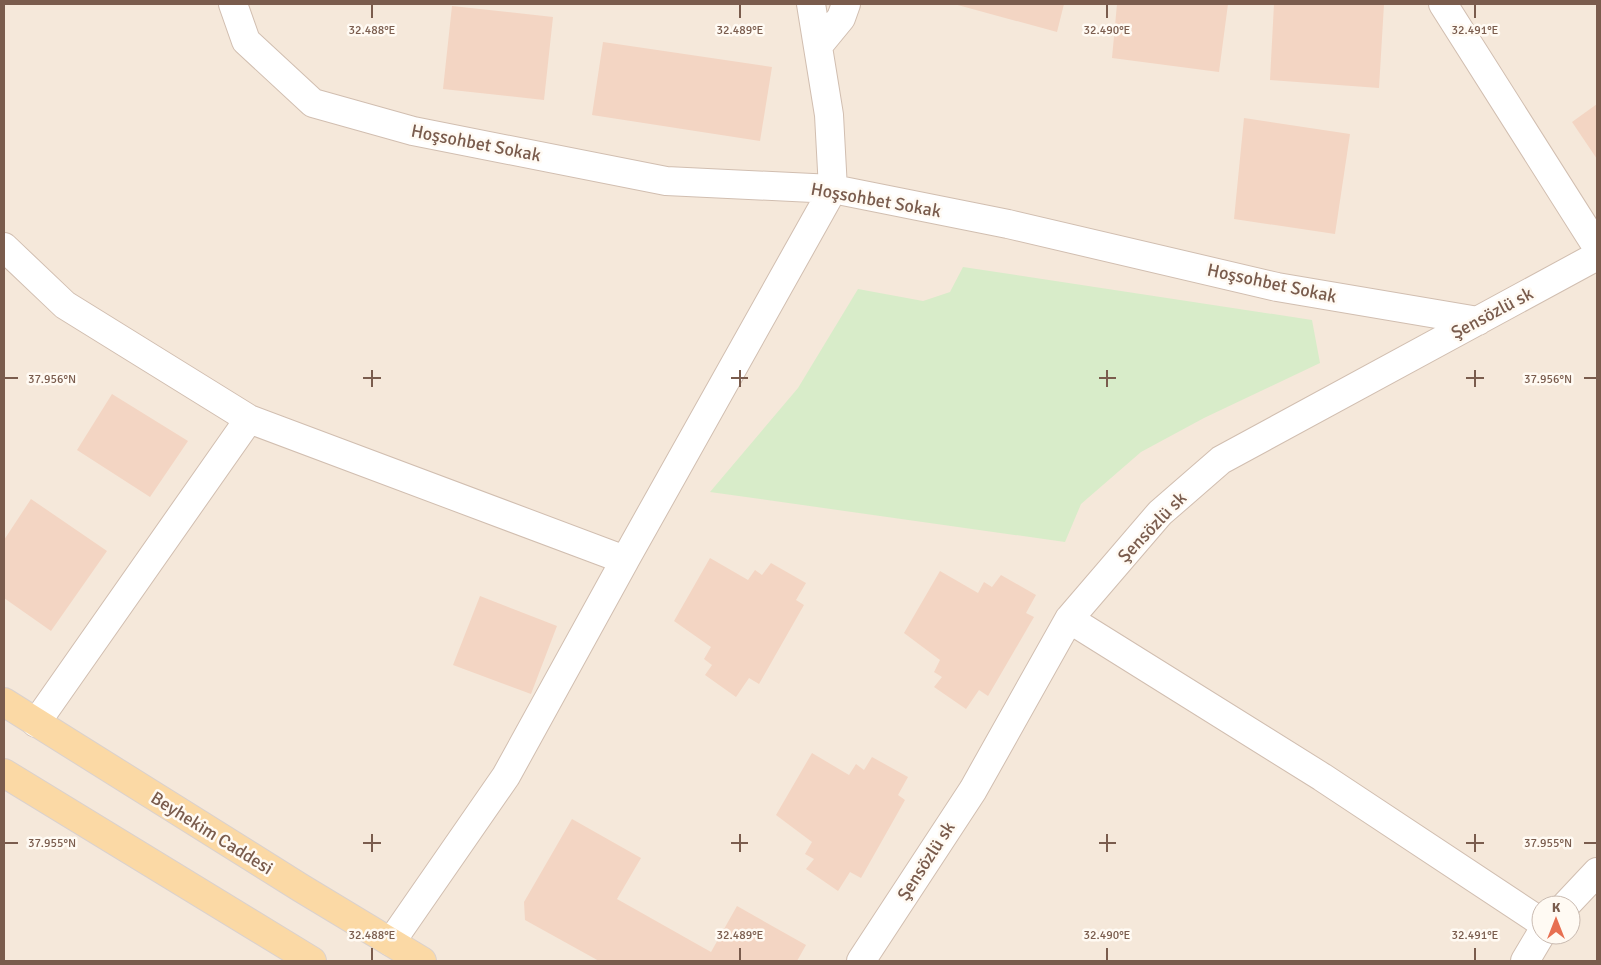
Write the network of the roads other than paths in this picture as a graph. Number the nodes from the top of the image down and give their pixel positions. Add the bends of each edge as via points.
1 (233, 4) edge
2 (811, 4) edge
3 (846, 4) edge
4 (1443, 4) edge
5 (818, 46) junction
6 (833, 189) junction
7 (4, 247) edge
8 (1597, 247) edge
9 (1597, 256) edge
10 (1478, 321) junction
11 (249, 419) junction
12 (625, 560) junction
13 (1069, 619) junction
14 (4, 702) edge
15 (36, 723) junction
16 (4, 773) edge
17 (1597, 872) edge
18 (1575, 895) edge
19 (1531, 915) edge
20 (391, 942) junction
21 (1534, 945) edge
22 (312, 961) edge
23 (422, 961) edge
24 (861, 961) edge
25 (1525, 961) edge

1 - 6 street, Hoşsohbet Sokak via 246,41 313,103 413,131 666,181
2 - 5 street
3 - 5 street via 841,18
4 - 8 street
5 - 6 street via 829,115
6 - 10 street, Hoşsohbet Sokak via 1008,224 1277,286
6 - 12 street
7 - 11 street via 65,305
9 - 10 street, Şensözlü sk
10 - 13 street, Şensözlü sk via 1220,460 1160,513
11 - 12 street
11 - 15 street
12 - 20 street via 506,776
13 - 19 street via 1322,777
13 - 24 street, Şensözlü sk via 973,790
14 - 15 main road, Beyhekim Caddesi
15 - 20 main road, Beyhekim Caddesi
16 - 22 main road
17 - 18 street
20 - 23 main road, Beyhekim Caddesi
21 - 25 street

